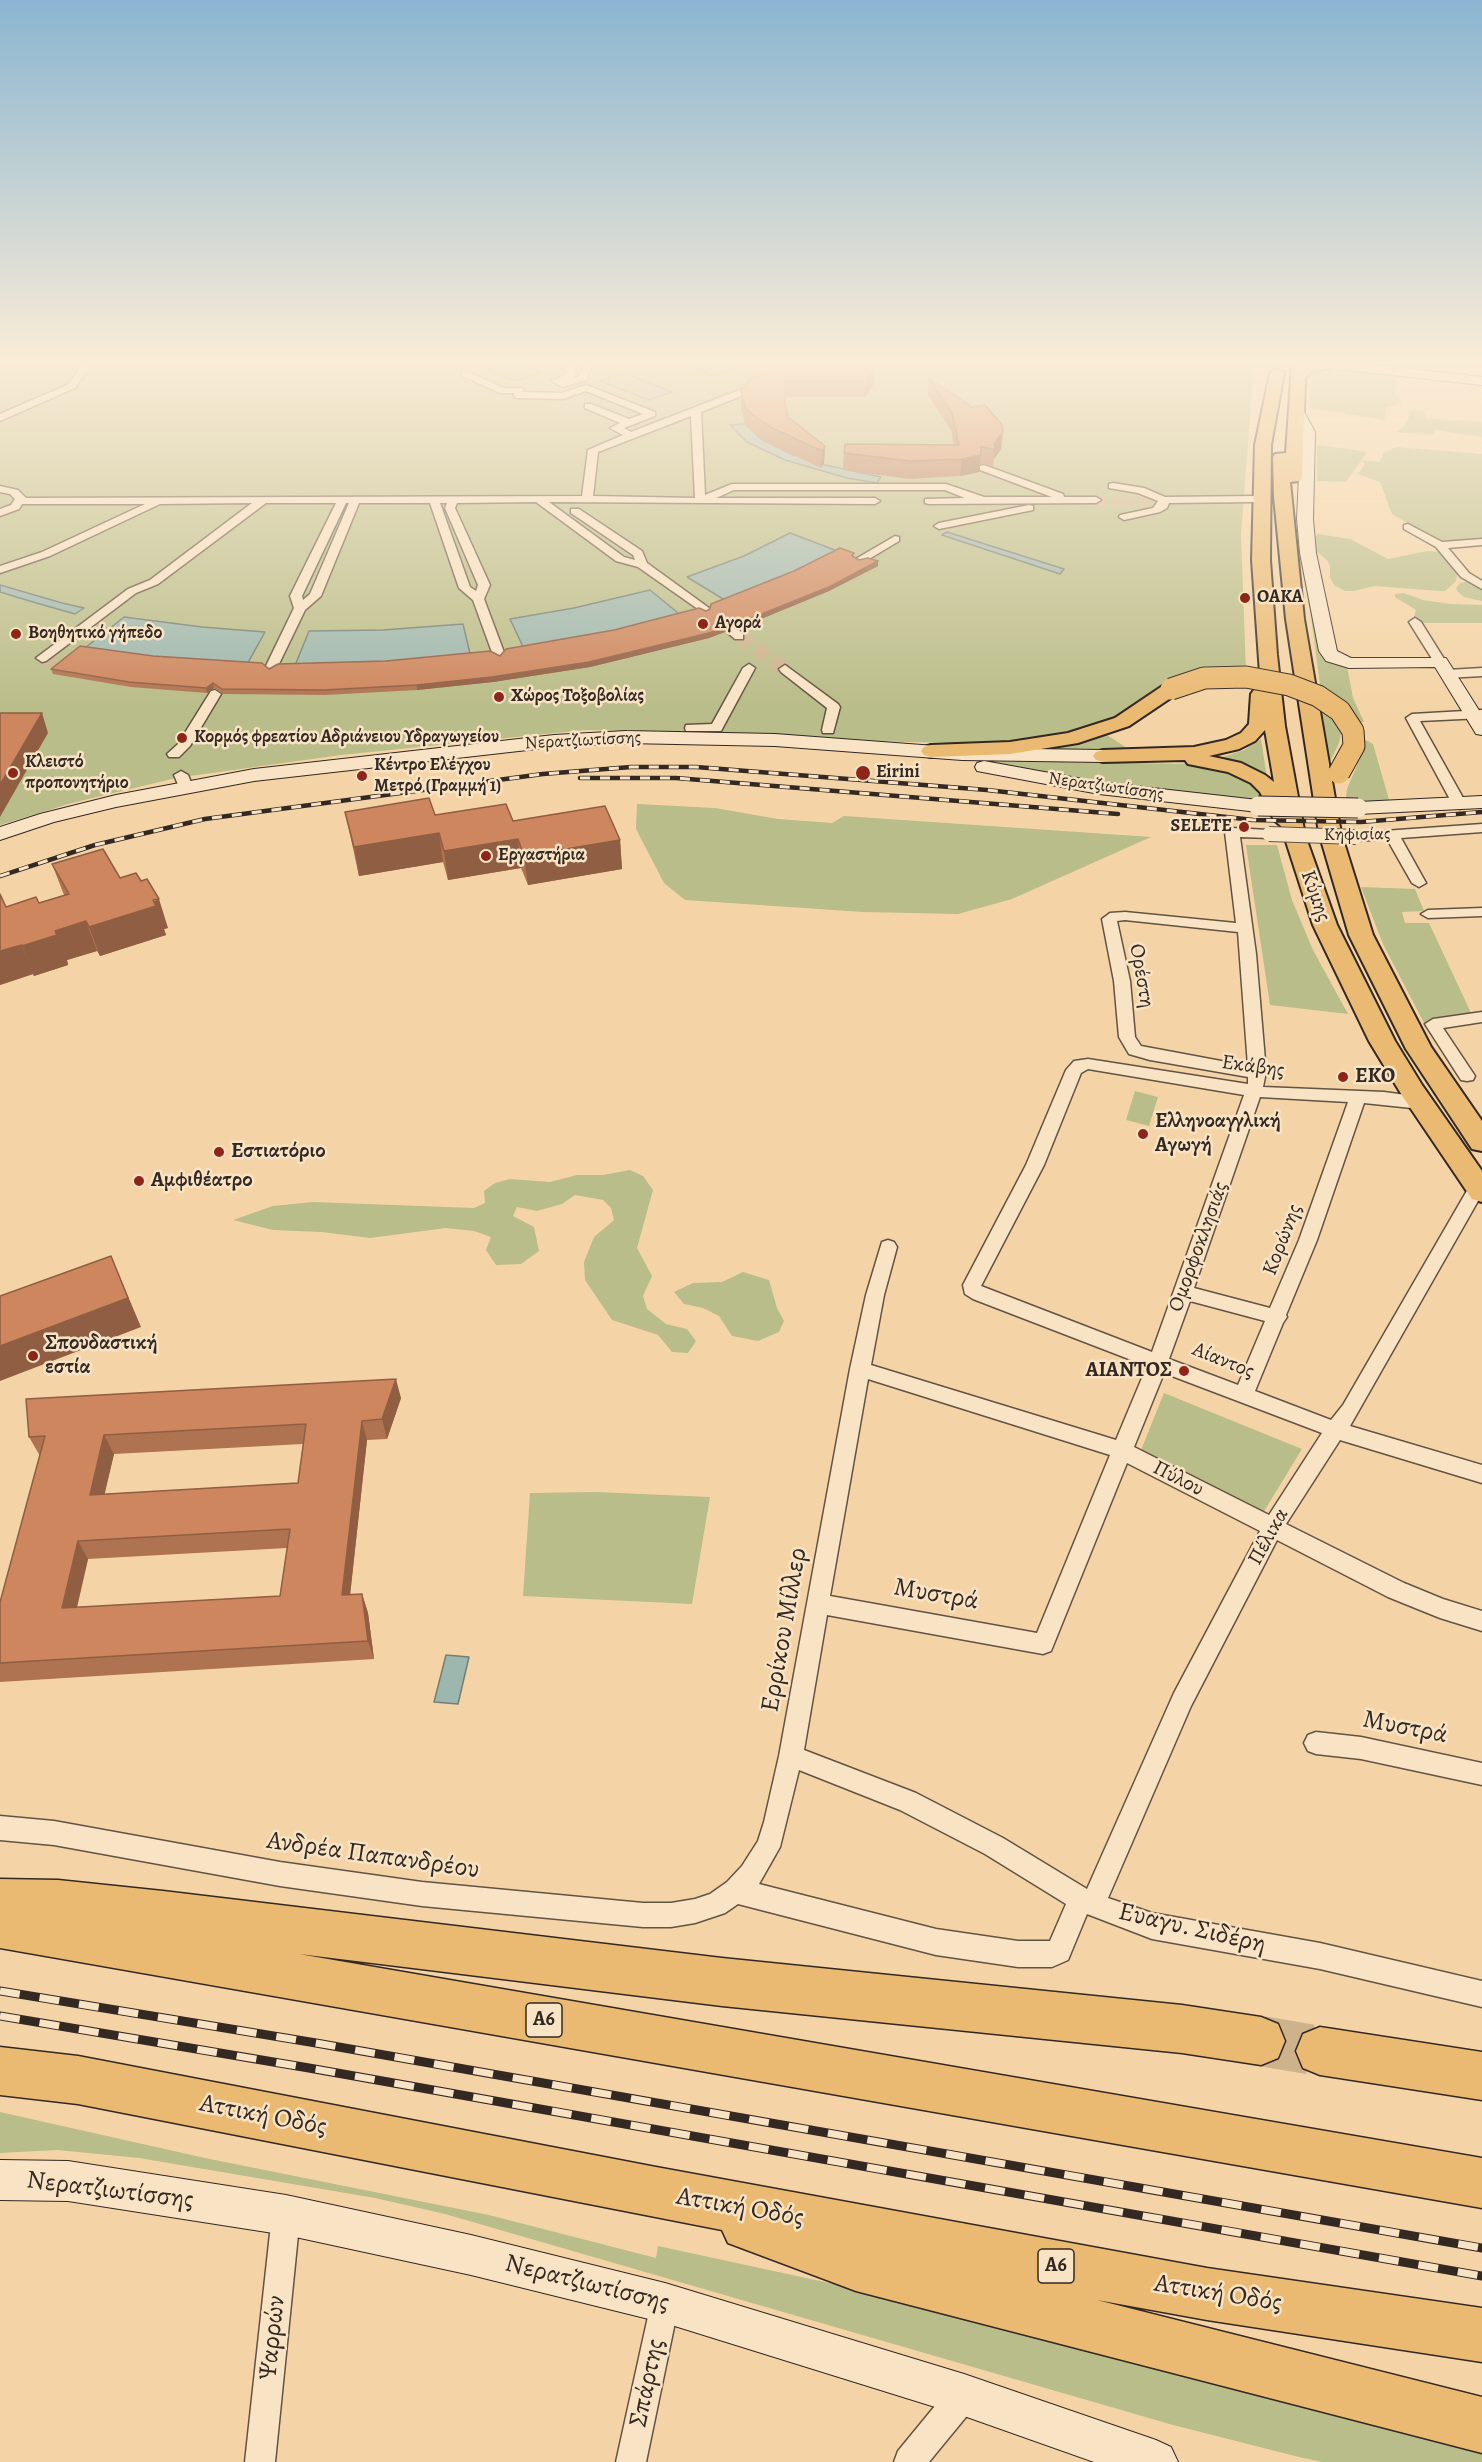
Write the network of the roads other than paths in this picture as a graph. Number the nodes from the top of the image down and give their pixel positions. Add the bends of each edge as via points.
1 (588, 479) edge
2 (699, 479) edge
3 (1013, 479) edge
4 (1254, 479) edge
5 (1262, 479) edge
6 (1282, 479) edge
7 (1294, 479) edge
8 (1304, 479) edge
9 (1307, 479) edge
10 (1113, 486) dead end
11 (0, 489) edge
12 (1294, 494) junction
13 (586, 499) junction
14 (1254, 499) junction
15 (434, 500) junction
16 (453, 500) junction
17 (539, 500) junction
18 (569, 500) junction
19 (1069, 500) junction
20 (1096, 500) tunnel mouth
21 (1164, 500) junction
22 (20, 501) junction
23 (135, 501) junction
24 (161, 501) junction
25 (242, 501) junction
26 (262, 501) junction
27 (342, 501) junction
28 (355, 501) junction
29 (700, 501) junction
30 (875, 501) dead end
31 (929, 501) dead end
32 (984, 501) junction
33 (0, 513) edge
34 (1124, 516) dead end
35 (939, 526) dead end
36 (1408, 527) dead end
37 (896, 539) dead end
38 (1482, 542) edge
39 (1440, 545) junction
40 (1287, 547) junction
41 (860, 560) edge
42 (1261, 560) junction
43 (21, 561) junction
44 (642, 565) junction
45 (0, 570) edge
46 (1482, 586) edge
47 (132, 591) junction
48 (478, 599) junction
49 (300, 608) junction
50 (705, 610) edge
51 (1415, 622) dead end
52 (500, 655) edge
53 (1267, 655) junction
54 (42, 658) dead end
55 (271, 668) edge
56 (749, 668) dead end
57 (1444, 668) junction
58 (785, 669) tunnel mouth
59 (1482, 672) edge
60 (215, 693) dead end
61 (1479, 719) edge
62 (691, 728) dead end
63 (828, 730) dead end
64 (921, 750) junction
65 (174, 754) dead end
66 (1103, 756) junction
67 (1482, 802) edge
68 (1460, 805) junction
69 (1305, 809) joint
70 (80, 811) junction
71 (1480, 831) edge
72 (1232, 832) joint
73 (1330, 833) junction
74 (0, 834) edge
75 (1294, 835) junction
76 (1392, 835) junction
77 (0, 840) edge
78 (1419, 883) dead end
79 (1482, 912) edge
80 (1428, 914) dead end
81 (1245, 928) junction
82 (1482, 1017) edge
83 (1258, 1072) junction
84 (1474, 1075) edge
85 (1438, 1079) junction
86 (1253, 1091) junction
87 (1358, 1096) junction
88 (1421, 1103) junction
89 (1482, 1142) edge
90 (1480, 1189) edge
91 (888, 1247) dead end
92 (981, 1267) joint
93 (1184, 1292) junction
94 (1278, 1317) junction
95 (1159, 1360) junction
96 (860, 1369) junction
97 (1243, 1395) junction
98 (1335, 1430) junction
99 (1120, 1450) junction
100 (1482, 1474) edge
101 (1273, 1527) junction
102 (819, 1604) junction
103 (1482, 1621) edge
104 (1043, 1644) joint
105 (1316, 1743) dead end
106 (791, 1756) junction
107 (1482, 1774) edge
108 (0, 1828) edge
109 (736, 1890) junction
110 (0, 1902) edge
111 (1087, 1902) junction
112 (0, 1925) edge
113 (1482, 1991) edge
114 (1261, 2041) tunnel mouth
115 (1320, 2050) tunnel mouth
116 (0, 2071) edge
117 (1482, 2076) edge
118 (0, 2180) edge
119 (1482, 2183) edge
120 (656, 2192) junction
121 (286, 2215) junction
122 (665, 2303) junction
123 (1482, 2335) edge
124 (964, 2395) junction
125 (1482, 2425) edge
126 (260, 2462) edge
127 (631, 2462) edge
128 (909, 2462) edge
129 (1156, 2462) edge

1 - 13 street
2 - 29 street
3 - 19 street
4 - 14 main road, Κύμης
5 - 42 main road, Κύμης
6 - 40 main road, Κύμης
7 - 12 main road, Κύμης
8 - 12 main road
9 - 57 street, Κύμης via 1308,553 1332,657 1349,663
10 - 21 street via 1140,490
11 - 22 street via 19,495
12 - 40 main road, Κύμης via 1295,537
13 - 18 street
13 - 29 street
14 - 21 street
14 - 42 main road, Κύμης via 1252,526
15 - 16 street
15 - 28 street
15 - 48 street via 465,588
16 - 17 street
16 - 48 street via 450,508 484,585
17 - 18 street
17 - 44 street via 620,559
18 - 44 street via 569,507 638,554
19 - 20 street
19 - 32 street
19 - 35 street
21 - 34 street via 1156,510
22 - 23 street
22 - 33 street
23 - 24 street
23 - 43 street via 131,508 33,550
24 - 25 street
24 - 43 street via 46,554
25 - 26 street
25 - 47 street via 238,508 139,580
26 - 27 street
26 - 47 street via 154,582
27 - 28 street
27 - 49 street via 296,596
28 - 49 street via 315,596
29 - 30 street
29 - 32 street via 732,487 946,487
31 - 32 street
36 - 39 street
37 - 41 street
38 - 39 street
39 - 46 street via 1465,575
40 - 73 main road, Κύμης
42 - 53 main road, Κύμης
43 - 45 street
44 - 50 street
47 - 54 street
48 - 52 street
49 - 55 street
51 - 57 street
53 - 66 main road via 1260,681 1261,721 1248,737 1202,753
53 - 75 main road, Κύμης
56 - 62 street via 716,728
57 - 59 street
57 - 61 street
58 - 63 street via 834,707
60 - 65 street via 183,746
61 - 68 street via 1412,718
64 - 66 street, Νερατζιωτίσσης via 1006,756
64 - 69 street, Νερατζιωτίσσης, bridge via 1027,776 1099,788
64 - 70 street, Νερατζιωτίσσης via 648,732 184,781
64 - 73 main road, bridge via 1010,748 1078,737 1130,717 1171,689 1204,678 1246,677 1279,682 1318,696 1340,711 1353,731 1354,746 1339,773
66 - 75 main road via 1205,761 1243,770 1269,789
67 - 68 street, Κηφισίας
68 - 69 street, Κηφισίας, bridge
70 - 74 street, Νερατζιωτίσσης
70 - 77 street, Νερατζιωτίσσης
71 - 76 street, Κηφισίας
72 - 76 street, Κηφισίας, bridge
72 - 81 street, Ομορφοκλησιάς
73 - 85 main road, Κύμης via 1361,934
75 - 88 main road, Κύμης via 1330,936 1382,1041
76 - 78 street
79 - 80 street
81 - 83 street, Ομορφοκλησιάς
81 - 83 street, Ορέστη via 1125,916 1109,919 1122,981 1127,1037 1135,1050
82 - 84 street via 1433,1024
83 - 86 street, Ομορφοκλησιάς
84 - 85 street
85 - 89 main road, Κύμης
86 - 87 street, Εκάβης
86 - 92 street, Εκάβης via 1080,1065 1074,1070 1035,1165
86 - 93 street, Ομορφοκλησιάς
87 - 88 street, Εκάβης
87 - 94 street, Κορώνης
88 - 90 main road, Κύμης
90 - 98 street, Πέλικα via 1350,1411
91 - 96 street, Ερρίκου Μίλλερ
92 - 95 street, Αίαντος via 972,1285 980,1294
93 - 94 street
93 - 95 street, Ομορφοκλησιάς
94 - 97 street, Κορώνης
95 - 97 street, Αίαντος
95 - 99 street, Ομορφοκλησιάς
96 - 99 street, Πύλου
96 - 102 street, Ερρίκου Μίλλερ
97 - 98 street, Αίαντος
98 - 100 street, Αίαντος
98 - 101 street, Πέλικα
99 - 101 street, Πύλου
99 - 104 street, Ομορφοκλησιάς
101 - 103 street, Πύλου via 1396,1590
101 - 111 street, Πέλικα via 1182,1700
102 - 104 street, Μυστρά
102 - 106 street, Ερρίκου Μίλλερ
105 - 107 street, Μυστρά via 1371,1750
106 - 109 street, Ερρίκου Μίλλερ via 768,1847
106 - 111 street, Ευαγυ. Σιδέρη via 908,1801 994,1846
108 - 109 street, Ανδρέα Παπανδρέου via 54,1833 381,1889 643,1915 694,1911 716,1904
109 - 111 street, Πέλικα via 936,1942 1018,1954 1059,1951
110 - 114 highway via 58,1903 151,1913 722,1982 1182,2029
111 - 113 street, Ευαγυ. Σιδέρη via 1152,1926 1320,1956
112 - 119 highway, Α6
115 - 117 highway
116 - 120 highway, Αττική Οδός / Α6 via 78,2080
118 - 121 street, Νερατζιωτίσσης via 68,2181
120 - 123 highway, Αττική Οδός / Α6 via 1207,2294
120 - 125 highway via 856,2265
121 - 122 street, Νερατζιωτίσσης
121 - 126 street, Ψαρρών
122 - 124 street, Νερατζιωτίσσης
122 - 127 street, Σπάρτης
124 - 128 street
124 - 129 street, Νερατζιωτίσσης

